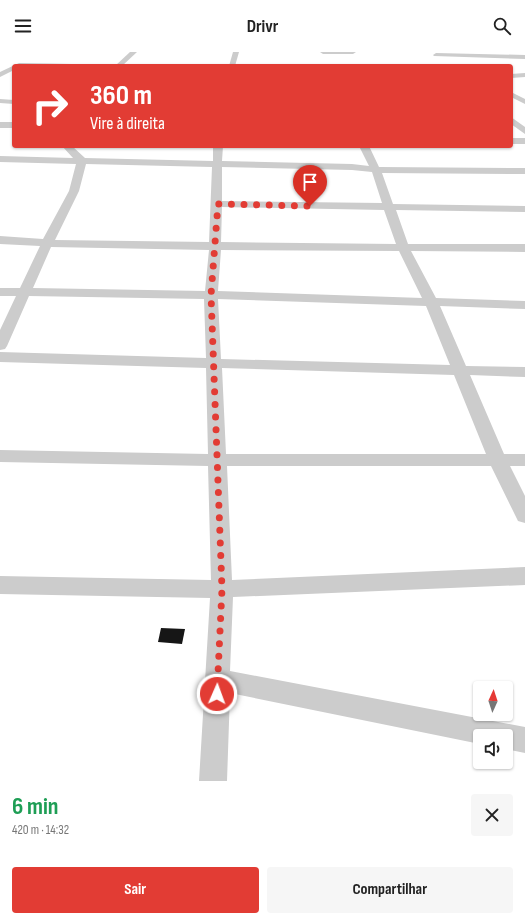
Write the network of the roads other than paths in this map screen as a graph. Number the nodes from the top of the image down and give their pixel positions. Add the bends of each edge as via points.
1 (134, 52) edge
2 (236, 52) edge
3 (323, 52) edge
4 (353, 52) edge
5 (434, 54) edge
6 (32, 56) dead end
7 (525, 57) edge
8 (445, 62) dead end
9 (20, 64) edge
10 (120, 64) edge
11 (233, 64) edge
12 (12, 69) edge
13 (0, 75) edge
14 (525, 75) edge
15 (513, 76) edge
16 (513, 93) edge
17 (525, 93) edge
18 (513, 94) edge
19 (0, 101) edge
20 (12, 102) edge
21 (525, 102) edge
22 (513, 122) edge
23 (0, 125) edge
24 (12, 125) edge
25 (525, 131) edge
26 (513, 141) edge
27 (525, 141) edge
28 (69, 148) edge
29 (218, 148) edge
30 (365, 148) edge
31 (0, 159) edge
32 (82, 161) junction
33 (219, 164) junction
34 (374, 166) junction
35 (525, 171) edge
36 (218, 204) junction
37 (388, 207) junction
38 (525, 209) edge
39 (0, 240) edge
40 (47, 243) junction
41 (215, 246) junction
42 (403, 247) junction
43 (525, 248) edge
44 (0, 292) edge
45 (22, 294) junction
46 (211, 295) junction
47 (431, 301) junction
48 (525, 305) edge
49 (0, 346) edge
50 (0, 357) edge
51 (214, 363) junction
52 (459, 370) junction
53 (525, 372) edge
54 (0, 456) edge
55 (497, 459) junction
56 (216, 460) junction
57 (525, 460) edge
58 (525, 516) edge
59 (525, 576) edge
60 (0, 584) edge
61 (222, 589) junction
62 (218, 680) junction
63 (473, 730) edge
64 (513, 738) edge
65 (525, 740) edge
66 (213, 781) edge

1 - 10 street
2 - 11 street
3 - 4 street
5 - 7 street
5 - 8 street
6 - 9 street
12 - 13 street
14 - 15 street
16 - 17 street
18 - 21 street
19 - 20 street
22 - 25 street
23 - 24 street
26 - 27 street
28 - 32 street
29 - 33 street
30 - 34 street
31 - 32 street
32 - 33 street
32 - 40 street via 74,191
33 - 34 street
33 - 36 street
34 - 35 street
34 - 37 street
36 - 37 street
36 - 41 street
37 - 38 street
37 - 42 street
39 - 40 street
40 - 41 street
40 - 45 street
41 - 42 street
41 - 46 street
42 - 43 street
42 - 47 street
44 - 45 street
45 - 46 street
45 - 49 street
46 - 47 street
46 - 51 street
47 - 48 street
47 - 52 street
50 - 51 street
51 - 52 street
51 - 56 street
52 - 53 street
52 - 55 street
54 - 56 street
55 - 56 street
55 - 57 street
55 - 58 street
56 - 61 street
59 - 61 street
60 - 61 street
61 - 62 street
62 - 63 street
62 - 66 street
64 - 65 street

